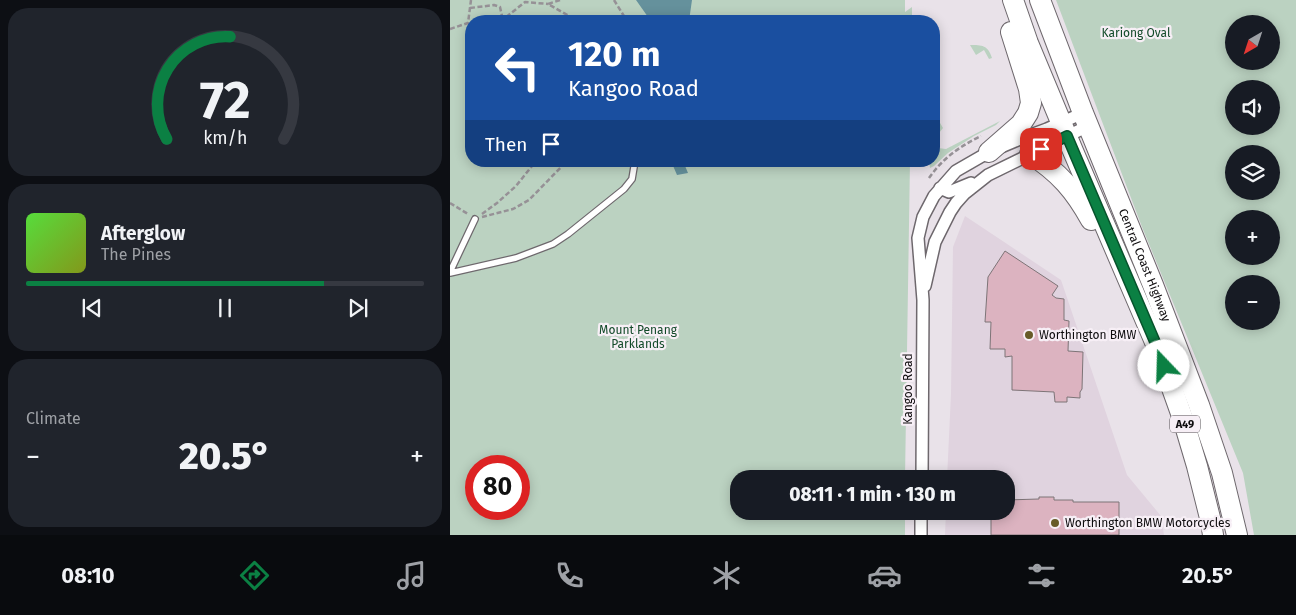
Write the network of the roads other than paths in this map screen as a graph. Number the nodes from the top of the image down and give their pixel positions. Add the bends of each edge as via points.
1 (1003, 0) edge
2 (1013, 0) edge
3 (1040, 0) edge
4 (1086, 119) junction
5 (1064, 129) junction
6 (985, 144) junction
7 (1030, 154) junction
8 (634, 167) edge
9 (988, 175) junction
10 (940, 188) junction
11 (950, 212) junction
12 (476, 219) road end
13 (450, 272) edge
14 (922, 300) junction
15 (1144, 318) junction
16 (922, 470) edge
17 (921, 520) edge
18 (921, 535) edge
19 (1213, 535) edge
20 (1237, 535) edge

1 - 6 highway via 1030,102 1021,124
2 - 5 highway, Central Coast Highway / A49
3 - 4 highway, Central Coast Highway / A49
4 - 5 street, Kangoo Road
4 - 20 highway, Central Coast Highway / A49 via 1199,405 1222,473
5 - 6 street, Kangoo Road
5 - 7 street, Kangoo Road
5 - 15 highway, Central Coast Highway / A49
6 - 10 street, Kangoo Road
7 - 9 street, Kangoo Road
7 - 15 highway via 1052,169 1078,198 1097,230 1123,291
8 - 13 lane via 632,179 624,190 553,244 516,258
9 - 10 street via 949,192
9 - 11 street, Kangoo Road via 964,194
10 - 11 street
10 - 14 street, Kangoo Road via 923,218 918,238
11 - 14 street, Kangoo Road via 934,242
12 - 13 lane
14 - 16 street, Kangoo Road
15 - 19 highway, Central Coast Highway / A49 via 1183,419
17 - 18 street

